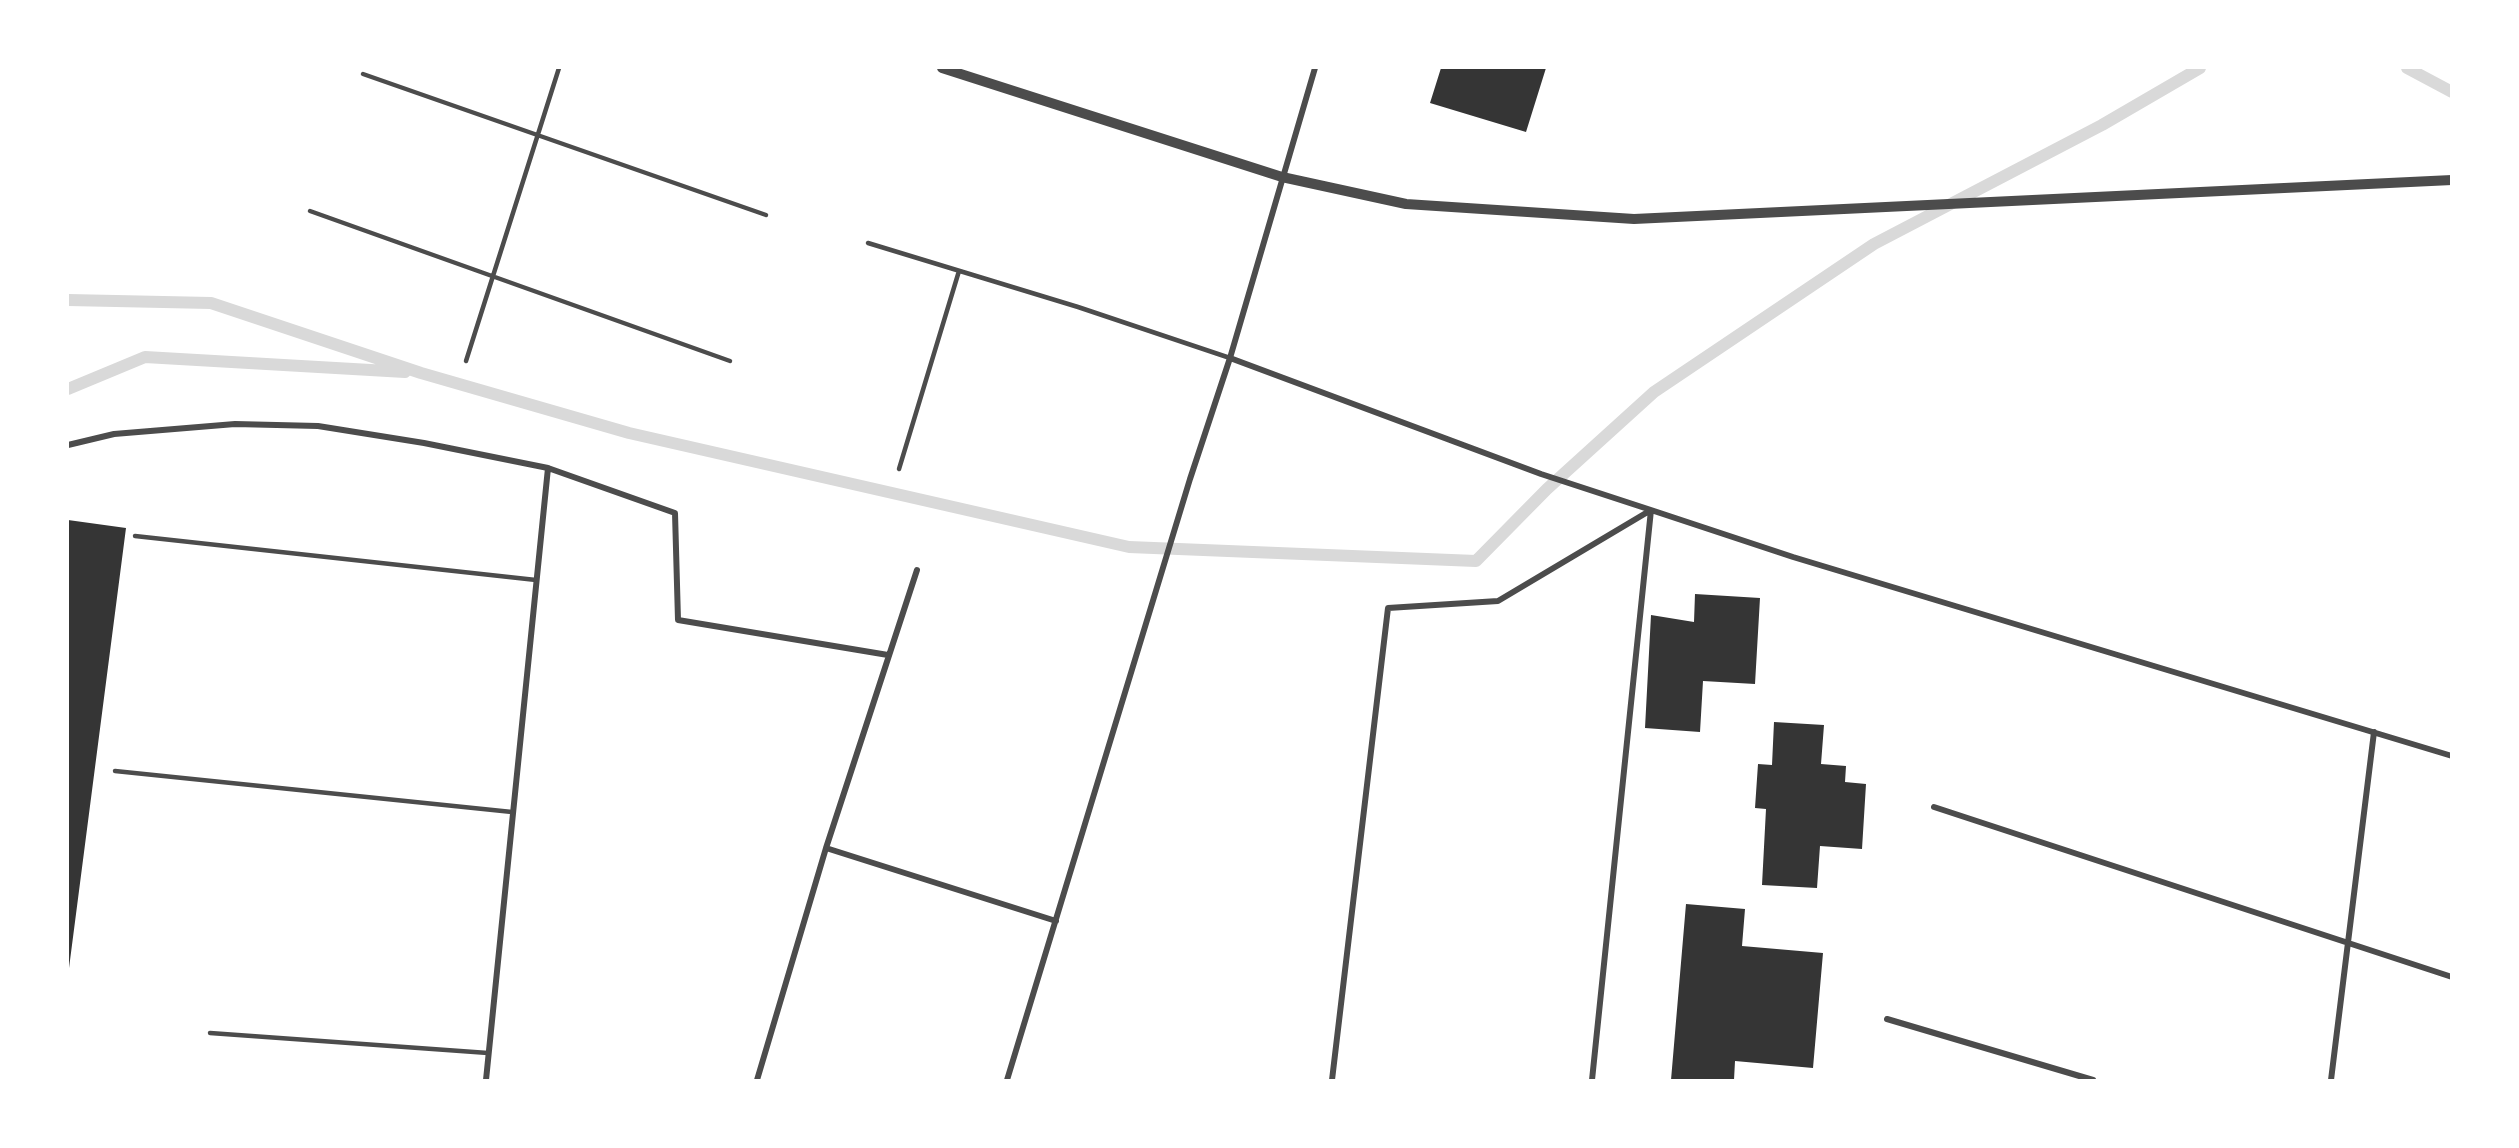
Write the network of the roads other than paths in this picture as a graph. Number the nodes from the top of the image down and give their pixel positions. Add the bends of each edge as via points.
1 (559, 68) edge
2 (942, 68) edge
3 (1315, 68) edge
4 (363, 74) dead end
5 (537, 136) junction
6 (1282, 177) junction
7 (2451, 180) edge
8 (310, 211) dead end
9 (766, 215) dead end
10 (868, 243) dead end
11 (959, 271) junction
12 (494, 275) junction
13 (1230, 357) junction
14 (466, 361) dead end
15 (730, 361) dead end
16 (68, 445) edge
17 (548, 468) junction
18 (899, 469) dead end
19 (1652, 510) junction
20 (135, 536) dead end
21 (917, 570) dead end
22 (536, 580) junction
23 (888, 655) junction
24 (2374, 732) junction
25 (2451, 756) edge
26 (115, 771) dead end
27 (1934, 807) dead end
28 (512, 812) junction
29 (826, 848) junction
30 (1056, 921) junction
31 (2348, 944) junction
32 (2451, 977) edge
33 (1887, 1019) dead end
34 (210, 1033) dead end
35 (488, 1053) junction
36 (486, 1080) edge
37 (757, 1080) edge
38 (1006, 1080) edge
39 (1332, 1080) edge
40 (1592, 1080) edge
41 (2093, 1080) edge
42 (2331, 1080) edge

1 - 5 lane
2 - 6 street
3 - 6 street
4 - 5 lane
5 - 9 lane
5 - 12 lane
6 - 7 street via 1406,204 1634,219
6 - 13 street
8 - 12 lane
10 - 11 lane
11 - 13 lane
11 - 18 lane
12 - 14 lane
12 - 15 lane
13 - 19 street via 1541,474
13 - 30 street
16 - 17 street via 114,434 235,424 318,426
17 - 22 street
17 - 23 street via 675,513 678,620
19 - 24 street via 1793,557
19 - 39 street via 1498,601 1388,608
19 - 40 street
20 - 22 lane
21 - 23 street
22 - 28 street
23 - 29 street
24 - 25 street
24 - 31 street
26 - 28 lane
27 - 31 street
28 - 35 street
29 - 30 street
29 - 37 street
30 - 38 street
31 - 32 street
31 - 42 street
33 - 41 street
34 - 35 lane
35 - 36 street

